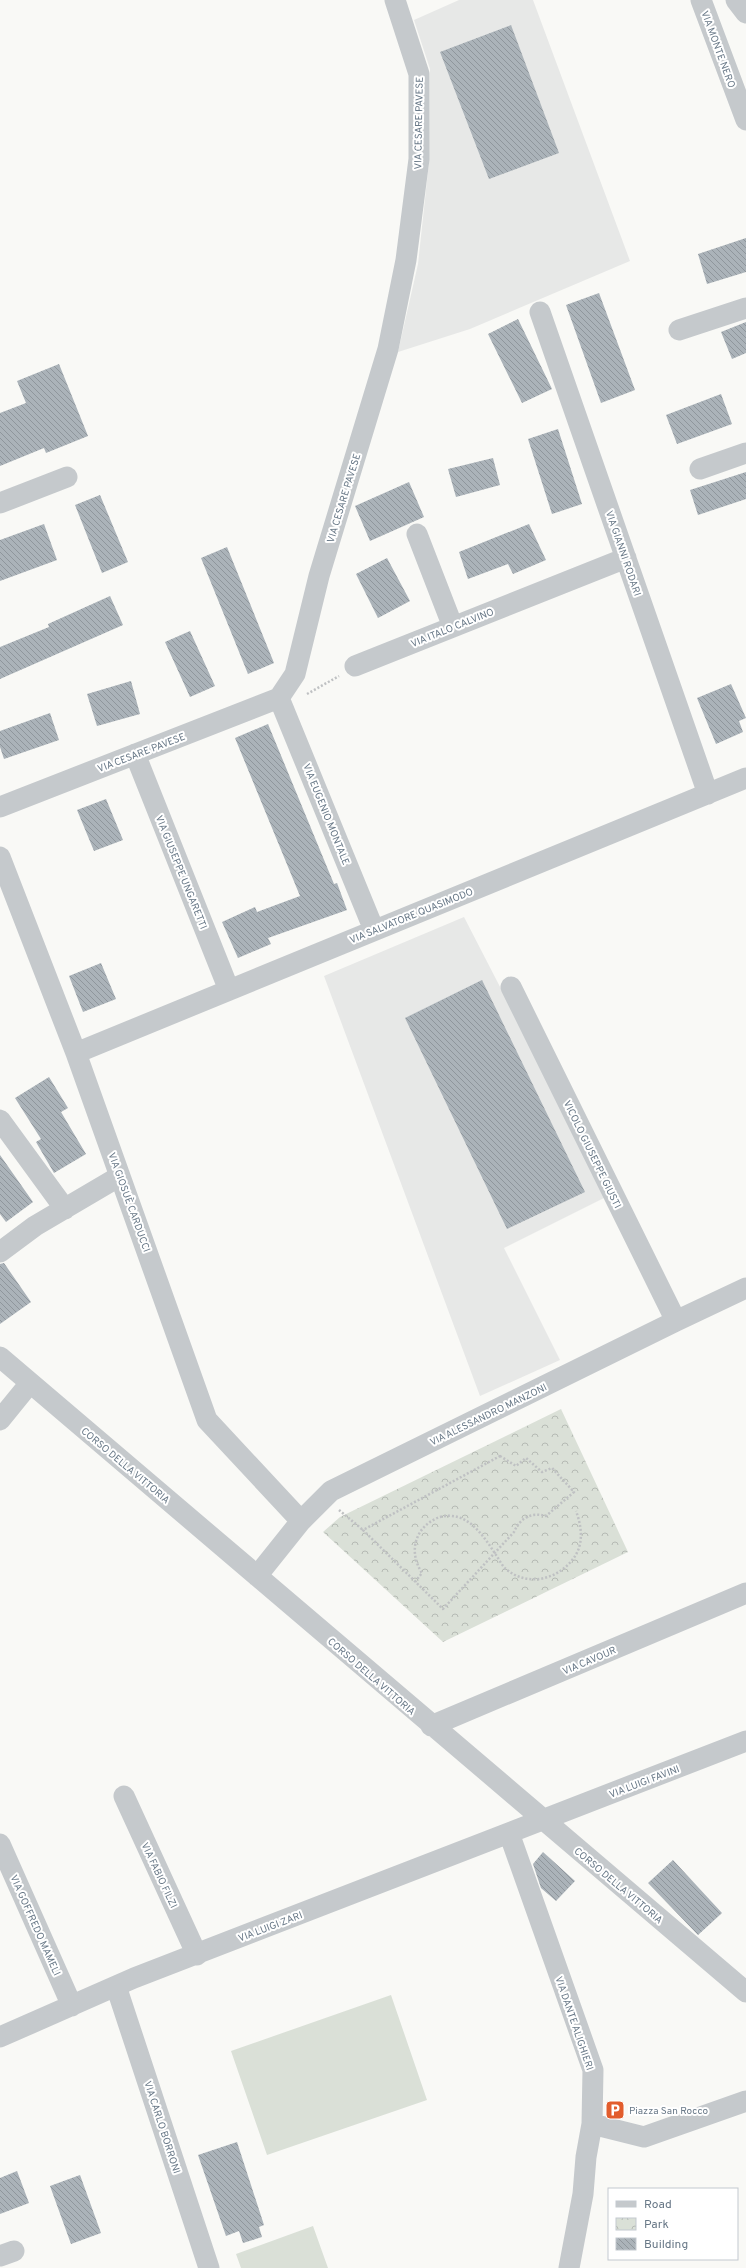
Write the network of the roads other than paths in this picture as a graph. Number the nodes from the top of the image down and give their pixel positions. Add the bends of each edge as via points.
1 (395, 0) edge
2 (701, 0) edge
3 (736, 0) edge
4 (746, 13) edge
5 (746, 120) edge
6 (746, 308) edge
7 (540, 312) dead end
8 (678, 330) dead end
9 (746, 453) edge
10 (700, 469) dead end
11 (67, 477) dead end
12 (0, 503) edge
13 (417, 534) dead end
14 (626, 558) junction
15 (453, 627) junction
16 (354, 666) road end
17 (279, 698) junction
18 (135, 754) junction
19 (746, 778) edge
20 (708, 794) junction
21 (0, 807) edge
22 (0, 857) edge
23 (374, 930) junction
24 (511, 987) dead end
25 (229, 990) junction
26 (76, 1053) junction
27 (0, 1120) edge
28 (120, 1176) junction
29 (65, 1208) junction
30 (0, 1252) edge
31 (746, 1288) edge
32 (676, 1321) junction
33 (0, 1357) edge
34 (30, 1383) junction
35 (0, 1420) edge
36 (301, 1521) junction
37 (257, 1576) junction
38 (746, 1593) edge
39 (431, 1726) junction
40 (746, 1741) edge
41 (124, 1796) dead end
42 (543, 1820) junction
43 (509, 1833) junction
44 (0, 1844) edge
45 (197, 1955) junction
46 (116, 1986) junction
47 (746, 1992) edge
48 (72, 2006) junction
49 (0, 2037) edge
50 (746, 2101) edge
51 (592, 2124) junction
52 (209, 2268) edge
53 (569, 2268) edge

1 - 17 street, VIA CESARE PAVESE via 419,74 418,159 406,260 388,349 319,576 295,674
2 - 5 street, VIA MONTE NERO
3 - 4 street
6 - 8 street
7 - 14 street, VIA GIANNI RODARI
9 - 10 street
11 - 12 street
13 - 15 street
14 - 15 street, VIA ITALO CALVINO
14 - 20 street, VIA GIANNI RODARI
15 - 16 street, VIA ITALO CALVINO
17 - 18 street, VIA CESARE PAVESE
17 - 23 street, VIA EUGENIO MONTALE
18 - 21 street, VIA CESARE PAVESE
18 - 25 street, VIA GIUSEPPE UNGARETTI
19 - 20 street, VIA SALVATORE QUASIMODO
20 - 23 street, VIA SALVATORE QUASIMODO
22 - 26 street, VIA GIOSUÈ CARDUCCI
23 - 25 street, VIA SALVATORE QUASIMODO
24 - 32 street, VICOLO GIUSEPPE GIUSTI
25 - 26 street, VIA SALVATORE QUASIMODO
26 - 28 street, VIA GIOSUÈ CARDUCCI
27 - 29 street
28 - 29 street
28 - 36 street, VIA GIOSUÈ CARDUCCI via 207,1420
29 - 30 street
31 - 32 street, VIA ALESSANDRO MANZONI
32 - 36 street, VIA ALESSANDRO MANZONI via 331,1492
33 - 34 street, CORSO DELLA VITTORIA
34 - 35 street
34 - 37 street, CORSO DELLA VITTORIA
36 - 37 street, VIA ALESSANDRO MANZONI
37 - 39 street, CORSO DELLA VITTORIA
38 - 39 street, VIA CAVOUR
39 - 42 street, CORSO DELLA VITTORIA
40 - 42 street, VIA LUIGI FAVINI
41 - 45 street, VIA FABIO FILZI
42 - 43 street, VIA LUIGI ZARI
42 - 47 street, CORSO DELLA VITTORIA
43 - 45 street, VIA LUIGI ZARI
43 - 51 street, VIA DANTE ALIGHIERI via 593,2070
44 - 48 street, VIA GOFFREDO MAMELI
45 - 46 street, VIA LUIGI ZARI
46 - 48 street, VIA LUIGI ZARI
46 - 52 street, VIA CARLO BORRONI
48 - 49 street, VIA LUIGI ZARI
50 - 51 street via 644,2137
51 - 53 street, VIA DANTE ALIGHIERI via 583,2194

